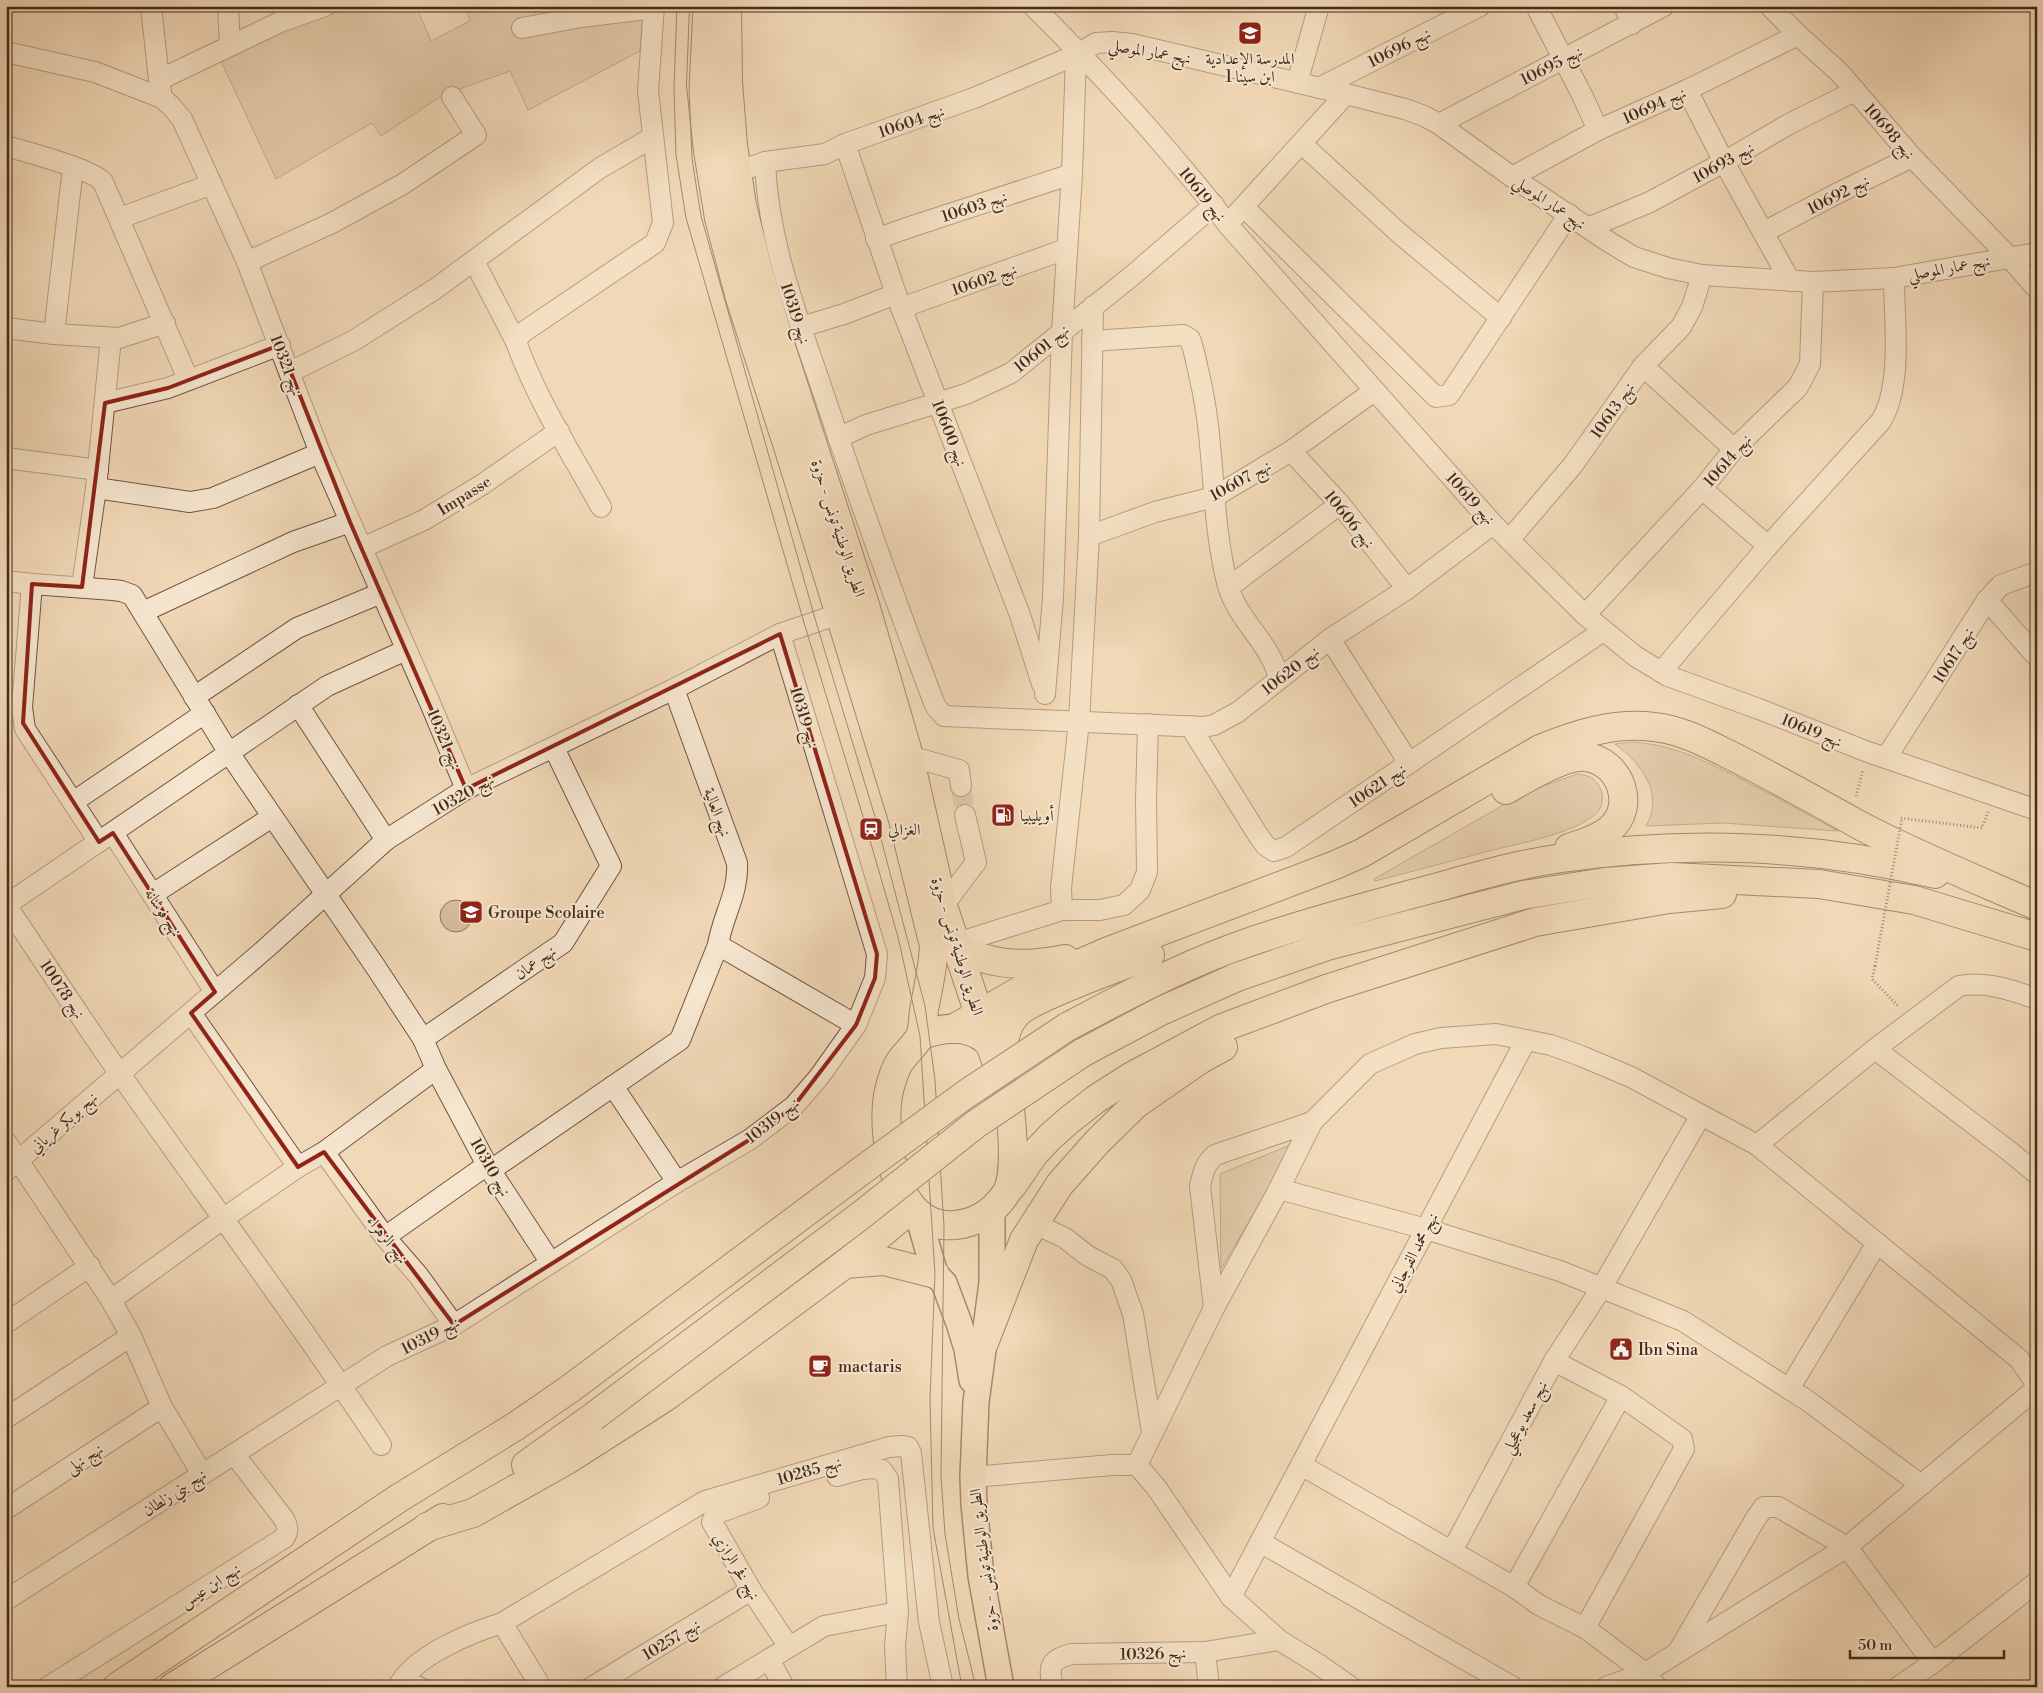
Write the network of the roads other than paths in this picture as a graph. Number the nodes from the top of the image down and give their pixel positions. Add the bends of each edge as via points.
1 (151, 6) edge
2 (228, 6) edge
3 (326, 6) edge
4 (704, 6) edge
5 (727, 6) edge
6 (1033, 6) edge
7 (1320, 6) edge
8 (1480, 6) edge
9 (1536, 6) edge
10 (1664, 6) edge
11 (1770, 6) edge
12 (654, 7) edge
13 (1628, 15) edge
14 (522, 28) dead end
15 (1798, 36) junction
16 (230, 45) junction
17 (6, 52) edge
18 (1078, 54) junction
19 (1562, 60) junction
20 (1297, 83) junction
21 (1319, 88) junction
22 (160, 89) junction
23 (1687, 90) junction
24 (1856, 91) junction
25 (1346, 94) junction
26 (452, 96) dead end
27 (1439, 124) junction
28 (1598, 130) junction
29 (653, 137) junction
30 (845, 144) junction
31 (1302, 144) junction
32 (6, 146) edge
33 (1912, 158) junction
34 (765, 162) junction
35 (1724, 162) junction
36 (73, 167) junction
37 (737, 172) junction
38 (1072, 174) junction
39 (1512, 177) junction
40 (212, 184) junction
41 (1214, 205) junction
42 (1244, 207) junction
43 (1569, 214) junction
44 (120, 218) junction
45 (1226, 224) junction
46 (1588, 228) junction
47 (1764, 232) junction
48 (876, 239) junction
49 (1066, 249) junction
50 (2037, 253) edge
51 (2009, 257) junction
52 (474, 261) junction
53 (247, 262) junction
54 (1702, 275) junction
55 (1894, 278) junction
56 (1790, 281) junction
57 (1812, 282) junction
58 (2037, 289) edge
59 (898, 301) junction
60 (1093, 306) junction
61 (1501, 318) junction
62 (165, 323) junction
63 (801, 327) junction
64 (6, 328) edge
65 (1062, 332) junction
66 (54, 334) junction
67 (111, 338) junction
68 (1092, 341) junction
69 (516, 342) junction
70 (280, 345) junction
71 (1643, 366) junction
72 (290, 372) junction
73 (188, 380) junction
74 (1374, 391) junction
75 (105, 403) junction
76 (938, 403) junction
77 (559, 431) junction
78 (838, 438) junction
79 (1734, 449) junction
80 (1291, 451) junction
81 (320, 453) junction
82 (6, 458) edge
83 (97, 479) junction
84 (1702, 489) junction
85 (1214, 497) junction
86 (1340, 504) junction
87 (601, 507) dead end
88 (350, 522) junction
89 (1493, 524) junction
90 (1089, 536) junction
91 (1510, 539) junction
92 (1768, 546) junction
93 (362, 548) junction
94 (2037, 572) edge
95 (6, 581) edge
96 (32, 584) junction
97 (82, 587) junction
98 (1229, 587) junction
99 (1407, 589) junction
100 (381, 593) junction
101 (1987, 600) junction
102 (852, 610) junction
103 (143, 612) junction
104 (1585, 615) junction
105 (1603, 631) junction
106 (780, 634) junction
107 (1330, 639) junction
108 (406, 650) junction
109 (2037, 657) edge
110 (1661, 672) junction
111 (1278, 679) junction
112 (674, 689) junction
113 (1046, 694) junction
114 (199, 705) junction
115 (298, 706) junction
116 (1058, 720) junction
117 (1079, 721) junction
118 (1148, 724) junction
119 (1190, 726) junction
120 (554, 748) junction
121 (229, 753) junction
122 (1877, 755) junction
123 (909, 756) junction
124 (1409, 764) junction
125 (961, 786) tunnel mouth
126 (466, 790) junction
127 (73, 802) junction
128 (2037, 810) edge
129 (965, 815) tunnel mouth
130 (272, 817) junction
131 (106, 838) junction
132 (386, 840) junction
133 (1523, 865) junction
134 (1819, 884) junction
135 (153, 894) junction
136 (327, 895) junction
137 (6, 905) edge
138 (943, 906) junction
139 (2037, 906) edge
140 (1062, 910) junction
141 (2037, 937) edge
142 (719, 941) junction
143 (954, 944) junction
144 (1106, 952) junction
145 (1326, 989) junction
146 (215, 992) junction
147 (2037, 999) edge
148 (191, 1013) junction
149 (979, 1015) junction
150 (856, 1025) junction
151 (952, 1028) junction
152 (920, 1036) junction
153 (423, 1039) junction
154 (1526, 1040) junction
155 (989, 1043) junction
156 (1875, 1049) junction
157 (436, 1069) junction
158 (120, 1074) junction
159 (1002, 1077) junction
160 (614, 1086) junction
161 (1701, 1116) junction
162 (1312, 1122) junction
163 (6, 1142) edge
164 (1757, 1145) junction
165 (324, 1152) junction
166 (12, 1165) edge
167 (298, 1167) junction
168 (489, 1168) junction
169 (2037, 1174) edge
170 (677, 1182) junction
171 (1279, 1188) junction
172 (999, 1202) junction
173 (915, 1211) junction
174 (224, 1218) junction
175 (1035, 1224) junction
176 (1426, 1229) junction
177 (385, 1237) junction
178 (1877, 1243) junction
179 (551, 1263) junction
180 (845, 1264) junction
181 (90, 1266) junction
182 (936, 1274) junction
183 (1602, 1287) junction
184 (111, 1300) junction
185 (1214, 1308) junction
186 (6, 1323) edge
187 (454, 1325) junction
188 (131, 1336) junction
189 (984, 1343) junction
190 (1554, 1361) junction
191 (342, 1385) junction
192 (2037, 1386) edge
193 (1789, 1389) junction
194 (1621, 1396) junction
195 (976, 1402) junction
196 (162, 1407) junction
197 (6, 1418) edge
198 (1152, 1432) junction
199 (381, 1445) dead end
200 (234, 1454) junction
201 (1301, 1465) junction
202 (1137, 1466) junction
203 (202, 1474) junction
204 (973, 1477) junction
205 (1921, 1485) junction
206 (6, 1509) edge
207 (427, 1527) junction
208 (1260, 1542) junction
209 (1847, 1547) junction
210 (1452, 1551) junction
211 (2037, 1582) edge
212 (1514, 1587) junction
213 (751, 1590) junction
214 (1231, 1597) junction
215 (6, 1600) edge
216 (898, 1612) junction
217 (502, 1622) junction
218 (1585, 1628) junction
219 (1279, 1640) junction
220 (789, 1647) junction
221 (1205, 1652) junction
222 (1677, 1654) junction
223 (769, 1659) junction
224 (1933, 1663) junction
225 (1651, 1680) edge
226 (408, 1686) edge
227 (48, 1687) edge
228 (117, 1687) edge
229 (173, 1687) edge
230 (541, 1687) edge
231 (592, 1687) edge
232 (723, 1687) edge
233 (784, 1687) edge
234 (897, 1687) edge
235 (943, 1687) edge
236 (1001, 1687) edge
237 (1053, 1687) edge
238 (1209, 1687) edge
239 (1351, 1687) edge
240 (1513, 1687) edge
241 (1606, 1687) edge
242 (1898, 1687) edge

1 - 22 street
2 - 16 street
3 - 16 street
4 - 102 highway, الطريق الوطنية تونس - حزوة via 701,85 719,218 740,298
5 - 37 highway, الطريق الوطنية تونس - حزوة via 728,82
6 - 18 street, نهج 10619
7 - 20 street
8 - 21 street, نهج 10696
9 - 19 street
10 - 13 street, نهج 10695
11 - 15 street, نهج 10698
12 - 14 street
12 - 29 street via 648,91
13 - 19 street, نهج 10695
15 - 23 street, نهج 10694
15 - 24 street, نهج 10698
16 - 22 street
17 - 22 street, نهج 10321
18 - 20 street, نهج عمار الموصلي via 1096,43 1132,44
18 - 30 street, نهج 10604 via 974,98
18 - 38 street
18 - 41 street, نهج 10619 via 1145,124
19 - 27 street, نهج 10695
19 - 28 street
20 - 21 street, نهج عمار الموصلي
21 - 25 street, نهج عمار الموصلي
22 - 40 street, نهج 10321 via 182,119
23 - 28 street, نهج 10694
23 - 35 street
24 - 33 street, نهج 10698
24 - 35 street, نهج 10693 via 1789,124
25 - 27 street, نهج عمار الموصلي via 1405,109
25 - 31 street
26 - 53 street via 476,135 403,184 332,223
27 - 39 street, نهج عمار الموصلي
28 - 39 street, نهج 10694
29 - 52 street via 600,168
29 - 69 street via 663,224 655,243 522,333
30 - 34 street, نهج 10604 via 825,154
30 - 48 street, نهج 10600
31 - 42 street
31 - 61 street
32 - 36 street
33 - 47 street, نهج 10692
33 - 51 street, نهج 10698
34 - 37 street, نهج 10604
34 - 63 street, نهج 10319 via 766,195 779,262
35 - 46 street, نهج 10693 via 1650,202
35 - 47 street
36 - 44 street via 103,182
36 - 66 street
37 - 102 highway, الطريق الوطنية تونس - حزوة via 758,270
38 - 48 street, نهج 10603
38 - 49 street
39 - 43 street, نهج عمار الموصلي
40 - 44 street
40 - 53 street, نهج 10321
41 - 45 street, نهج 10619
41 - 60 street, نهج 10601
42 - 45 street
42 - 61 street via 1436,397 1448,395
43 - 46 street, نهج عمار الموصلي
43 - 61 street
44 - 62 street
45 - 74 street, نهج 10619
46 - 54 street, نهج عمار الموصلي via 1648,263
47 - 56 street
48 - 59 street, نهج 10600
49 - 59 street, نهج 10602
49 - 65 street
50 - 51 street, نهج عمار الموصلي
51 - 55 street, نهج عمار الموصلي
51 - 58 street, نهج 10698
52 - 69 street
52 - 72 street via 353,341
53 - 70 street, نهج 10321
54 - 56 street, نهج عمار الموصلي
54 - 71 street, نهج 10613 via 1692,307 1681,327
55 - 57 street, نهج عمار الموصلي
55 - 92 street via 1893,388 1887,411
56 - 57 street, نهج عمار الموصلي
57 - 79 street, نهج 10614 via 1810,364 1807,373 1798,387
59 - 63 street, نهج 10602
59 - 76 street, نهج 10600
60 - 65 street, نهج 10601
60 - 68 street
62 - 67 street via 126,337
62 - 73 street
63 - 78 street, نهج 10319
64 - 66 street
65 - 76 street, نهج 10601 via 1011,373
65 - 113 street via 1053,598
66 - 67 street
67 - 75 street
68 - 85 street via 1183,335 1190,339 1208,410
68 - 90 street
69 - 77 street
70 - 72 street, نهج 10321
70 - 73 street
71 - 79 street
71 - 91 street, نهج 10613 via 1573,465
72 - 81 street, نهج 10321
73 - 75 street
74 - 80 street, نهج 10607
74 - 89 street, نهج 10619
75 - 83 street
76 - 78 street, نهج 10601 via 866,425
76 - 113 street, نهج 10600 via 1020,616
77 - 87 street
77 - 93 street, Impasse via 424,520
78 - 116 street, نهج 10319 via 880,561 936,707 944,716 951,718
79 - 84 street, نهج 10614
80 - 85 street, نهج 10607
80 - 86 street, نهج 10606
81 - 83 street via 203,501 190,502
81 - 88 street, نهج 10321
82 - 83 street
83 - 97 street
84 - 92 street
84 - 104 street, نهج 10614
85 - 90 street, نهج 10607 via 1156,512
85 - 98 street via 1219,544
86 - 98 street
86 - 99 street, نهج 10606
88 - 93 street, نهج 10321
88 - 103 street via 285,546
89 - 91 street, نهج 10619
89 - 99 street, نهج 10620
90 - 117 street
91 - 104 street, نهج 10619
92 - 110 street
93 - 100 street, نهج 10321
94 - 101 street, نهج 10617 via 2000,585
95 - 96 street, نهج 10310
96 - 97 street, نهج 10310
96 - 127 street, نهج فوشانة via 23,723
97 - 103 street, نهج 10310 via 121,590 136,600
98 - 111 street via 1235,603 1272,657
99 - 107 street, نهج 10620
100 - 108 street, نهج 10321
100 - 114 street via 297,628
101 - 109 street
101 - 122 street, نهج 10617
102 - 106 street, نهج 10320
102 - 123 highway, الطريق الوطنية تونس - حزوة
102 - 152 highway, الطريق الوطنية تونس - حزوة via 934,946 934,963
103 - 114 street, نهج 10310
104 - 105 street, نهج 10619
105 - 110 street, نهج 10619
105 - 124 street, نهج 10621
106 - 112 street, نهج 10320
106 - 150 street, نهج 10319 via 877,954 875,978
107 - 111 street, نهج 10620
107 - 124 street
108 - 115 street via 327,686
108 - 126 street, نهج 10321
110 - 122 street, نهج 10619
111 - 119 street, نهج 10620 via 1238,712 1214,725
112 - 120 street, نهج 10320
112 - 142 street, نهج العالية via 737,863 736,888
113 - 116 street, نهج 10600
114 - 121 street, نهج 10310
114 - 127 street
115 - 121 street
115 - 132 street
116 - 117 street, نهج 10620
117 - 118 street, نهج 10620
117 - 140 street via 1061,888
118 - 119 street, نهج 10620
118 - 140 street via 1147,872 1140,890 1124,905 1100,910
119 - 124 street, نهج 10621 via 1258,835 1274,851 1286,847
120 - 126 street, نهج 10320
120 - 153 street, نهج عمان via 611,866 563,943
121 - 130 street, نهج 10310
121 - 131 street
122 - 128 street, نهج 10619
123 - 125 street via 959,770
123 - 138 highway, الطريق الوطنية تونس - حزوة
126 - 132 street, نهج 10320
127 - 131 street, نهج فوشانة
129 - 138 street via 976,862
130 - 135 street
130 - 136 street, نهج 10310
131 - 135 street, نهج فوشانة
131 - 137 street
132 - 136 street, نهج 10320
133 - 139 highway via 1655,848 1718,847 1831,854 1940,875
133 - 159 highway via 1599,837 1611,829 1620,817 1624,803 1620,783 1610,767 1586,756 1560,762 1353,876 1036,1002 1016,1014 1009,1024
133 - 228 highway, bridge via 1318,920 1229,950 1146,986 1067,1028 966,1094 571,1388 399,1498
134 - 141 highway via 1914,900
134 - 145 highway via 1669,899 1534,922
134 - 207 highway, bridge via 1672,877 1605,882 1523,895 1326,946 1237,978 1161,1011 1082,1053 976,1124 593,1418 490,1490
135 - 146 street, نهج فوشانة
136 - 146 street, نهج 10320
136 - 153 street, نهج 10310
137 - 158 street, نهج 10078
138 - 143 highway, الطريق الوطنية تونس - حزوة
139 - 144 highway via 1862,826 1807,794 1698,740 1677,731 1632,726 1571,736 1540,749 1362,853
140 - 143 street
142 - 150 street
142 - 160 street, نهج العالية via 680,1040
143 - 144 highway via 984,960 1030,965
143 - 149 highway, الطريق الوطنية تونس - حزوة
144 - 149 highway via 1028,986
145 - 172 highway via 1222,1028 1096,1099 1034,1154
145 - 175 highway via 1201,1059 1136,1104 1060,1184
146 - 148 street, نهج 10320
147 - 156 street via 1994,985 1973,983 1959,986
148 - 158 street, نهج 10320
148 - 167 street
149 - 151 highway
149 - 155 highway, الطريق الوطنية تونس - حزوة
150 - 170 street, نهج 10319 via 794,1106 749,1140
151 - 152 highway
151 - 155 highway via 976,1033
152 - 173 highway via 899,1062 888,1094 886,1121 886,1139 894,1170
153 - 157 street, نهج 10310
154 - 161 street via 1581,1056 1631,1078
154 - 162 street via 1496,1034 1441,1038 1415,1044 1370,1064
154 - 176 street, نهج محمد الفرجاني
155 - 159 highway
156 - 164 street
156 - 169 street
157 - 165 street
157 - 168 street, نهج 10310
158 - 166 street, نهج بوبكر غرياني
158 - 174 street, نهج 10078
159 - 172 highway via 1006,1086 1013,1156
160 - 168 street, نهج العالية
160 - 170 street
161 - 164 street
161 - 183 street, نهج سعد بوعجيلي
162 - 171 street
162 - 185 street via 1215,1155 1208,1161 1200,1186
163 - 166 street
164 - 178 street
165 - 167 street
165 - 177 street, نهج الزهراء
166 - 181 street
167 - 174 street
168 - 177 street, نهج العالية
168 - 179 street, نهج 10310
170 - 179 street, نهج 10319
171 - 176 street
171 - 185 street
172 - 173 highway via 978,1220 944,1226
172 - 189 main road, الطريق الوطنية تونس - حزوة
173 - 180 highway
173 - 182 main road, الطريق الوطنية تونس - حزوة
174 - 184 street
174 - 191 street, نهج 10078
175 - 189 highway via 1024,1240
175 - 198 street via 1065,1238 1088,1256 1113,1268 1121,1280 1133,1314
176 - 183 street
176 - 201 street, نهج محمد الفرجاني
177 - 187 street, نهج الزهراء via 418,1275
178 - 192 street via 2020,1360
178 - 193 street
179 - 187 street, نهج 10319
180 - 182 highway via 884,1261
180 - 207 highway via 667,1396 575,1454 474,1513
181 - 184 street
181 - 186 street
182 - 195 main road, الطريق الوطنية تونس - حزوة via 944,1284 959,1323
183 - 190 street, نهج سعد بوعجيلي
183 - 193 street via 1683,1321
184 - 188 street
185 - 198 street
187 - 191 street, نهج 10319 via 387,1356
188 - 196 street
188 - 197 street
189 - 195 main road, الطريق الوطنية تونس - حزوة
190 - 194 street
190 - 210 street, نهج سعد بوعجيلي
191 - 199 street, نهج 10078
191 - 200 street, نهج بني زلطان
192 - 205 street
193 - 205 street
194 - 212 street
194 - 218 street via 1682,1439 1684,1449
195 - 204 main road, الطريق الوطنية تونس - حزوة
196 - 203 street
196 - 206 street, نهج نهلى
198 - 202 street
200 - 203 street, نهج بني زلطان
200 - 227 street, نهج ابن عيس via 284,1519 288,1526 284,1538
201 - 208 street, نهج محمد الفرجاني
201 - 210 street
202 - 204 street via 1112,1465
202 - 214 street via 1156,1487
203 - 215 street, نهج بني زلطان
204 - 236 main road, الطريق الوطنية تونس - حزوة via 981,1576
205 - 209 street
207 - 229 highway
208 - 214 street, نهج محمد الفرجاني
208 - 240 street
209 - 222 street
209 - 222 street via 1778,1507 1764,1507
209 - 224 street
210 - 212 street
211 - 224 street
212 - 218 street via 1540,1605
213 - 216 street, نهج فخر الرازي via 713,1525 715,1514 785,1489 864,1469 882,1470 888,1480
213 - 220 street, نهج فخر الرازي
213 - 231 street, نهج 10257
214 - 219 street
216 - 220 street via 824,1626
216 - 234 street via 895,1646
217 - 226 street via 448,1644 403,1676
217 - 230 street
217 - 235 street, نهج 10285 via 705,1501 889,1447 903,1446 908,1447 911,1453 929,1622
218 - 225 street
219 - 221 street, نهج 10326
219 - 239 street
220 - 223 street
221 - 237 street, نهج 10326 via 1072,1654 1053,1662 1050,1669
221 - 238 street
222 - 225 street
223 - 232 street
223 - 233 street
224 - 242 street
225 - 241 street

